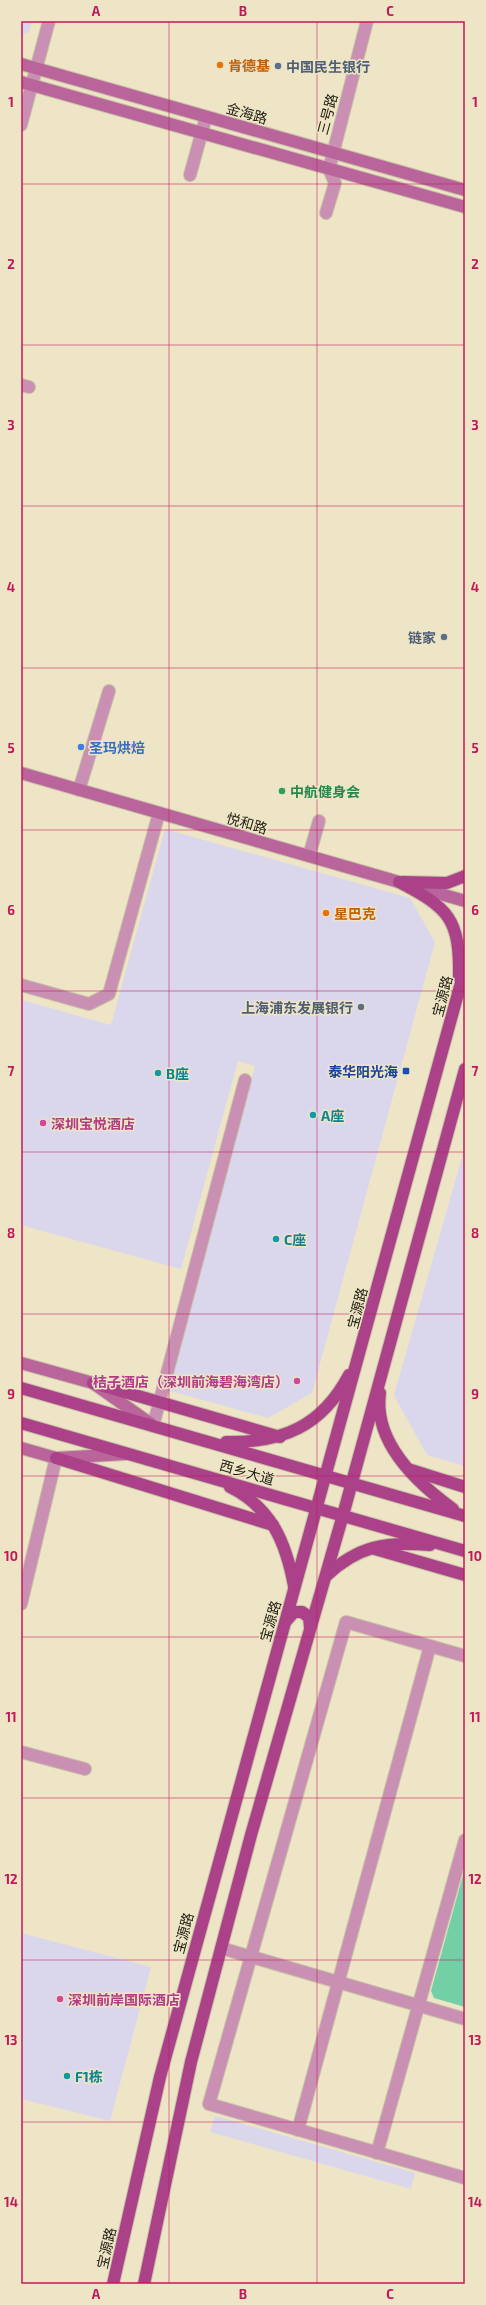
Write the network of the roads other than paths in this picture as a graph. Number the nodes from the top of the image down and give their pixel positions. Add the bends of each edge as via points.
1 (49, 21) edge
2 (367, 21) edge
3 (21, 64) edge
4 (36, 68) junction
5 (26, 83) edge
6 (206, 118) junction
7 (21, 125) edge
8 (202, 133) junction
9 (333, 153) junction
10 (329, 169) junction
11 (190, 175) dead end
12 (465, 190) edge
13 (465, 207) edge
14 (326, 213) dead end
15 (108, 691) dead end
16 (21, 773) edge
17 (79, 790) junction
18 (159, 813) junction
19 (319, 822) dead end
20 (309, 856) junction
21 (465, 876) edge
22 (399, 882) junction
23 (465, 901) edge
24 (465, 968) edge
25 (21, 985) edge
26 (459, 992) junction
27 (465, 1069) edge
28 (245, 1080) dead end
29 (359, 1356) junction
30 (384, 1361) junction
31 (21, 1363) edge
32 (93, 1383) junction
33 (21, 1388) edge
34 (160, 1403) junction
35 (21, 1423) edge
36 (153, 1426) junction
37 (280, 1436) junction
38 (211, 1442) junction
39 (21, 1448) edge
40 (130, 1454) junction
41 (56, 1458) junction
42 (408, 1469) junction
43 (326, 1475) junction
44 (209, 1476) junction
45 (352, 1483) junction
46 (465, 1487) edge
47 (317, 1508) junction
48 (343, 1515) junction
49 (464, 1515) edge
50 (273, 1525) junction
51 (370, 1547) junction
52 (462, 1550) edge
53 (465, 1575) edge
54 (325, 1577) junction
55 (295, 1588) junction
56 (21, 1604) edge
57 (286, 1621) junction
58 (310, 1628) junction
59 (430, 1646) junction
60 (465, 1656) edge
61 (21, 1752) edge
62 (86, 1769) dead end
63 (465, 1840) edge
64 (221, 1948) junction
65 (251, 1957) junction
66 (338, 1982) junction
67 (419, 2005) junction
68 (465, 2019) edge
69 (298, 2130) junction
70 (377, 2153) junction
71 (465, 2178) edge
72 (113, 2284) edge
73 (144, 2284) edge

1 - 4 street
2 - 9 street, 三号路
3 - 4 street, 金海路
4 - 5 street
4 - 6 street, 金海路
5 - 7 street
5 - 8 street
6 - 8 street
6 - 9 street, 金海路
8 - 10 street
8 - 11 street
9 - 10 street, 三号路
9 - 12 street, 金海路
10 - 13 street
10 - 14 street via 335,183
15 - 17 street
16 - 17 street, 悦和路
17 - 18 street, 悦和路
18 - 20 street, 悦和路
18 - 25 street via 109,994 89,1004
19 - 20 street
20 - 22 street, 悦和路
21 - 22 main road via 447,883
22 - 23 street, 悦和路
22 - 26 main road via 439,905 448,916 457,944
24 - 26 main road, 宝源路
26 - 29 main road, 宝源路
27 - 30 main road
28 - 34 street
29 - 37 main road via 342,1388 327,1407 313,1421
29 - 43 main road, 宝源路
30 - 42 main road via 379,1396 381,1415 395,1454
30 - 45 main road
31 - 32 street
32 - 34 main road
32 - 36 street
33 - 36 main road, 西乡大道
34 - 36 street
34 - 37 main road
35 - 40 main road, 西乡大道
36 - 38 main road, 西乡大道
37 - 38 main road via 241,1442
38 - 43 main road, 西乡大道
39 - 41 street
40 - 41 street
40 - 44 main road, 西乡大道
41 - 50 main road
41 - 56 street
42 - 46 main road
42 - 49 main road via 442,1501
43 - 45 main road, 西乡大道
43 - 47 main road, 宝源路
44 - 47 main road, 西乡大道
44 - 50 main road via 253,1502
45 - 48 main road
45 - 49 main road, 西乡大道
47 - 48 main road, 西乡大道
47 - 55 main road, 宝源路
48 - 52 main road, 西乡大道
48 - 54 main road
50 - 55 main road via 283,1542
51 - 52 main road via 402,1544
51 - 53 main road
51 - 54 main road via 346,1559
54 - 58 main road
55 - 57 main road, 宝源路
57 - 58 main road via 294,1612 302,1612 309,1617
57 - 72 main road, 宝源路 via 160,2076
58 - 64 main road
59 - 60 street
59 - 65 street via 346,1622
59 - 66 street
61 - 62 street
63 - 67 street
64 - 65 street
64 - 73 main road via 191,2062
65 - 66 street
65 - 69 street via 209,2104
66 - 67 street
66 - 69 street
67 - 68 street
67 - 70 street
69 - 70 street
70 - 71 street

